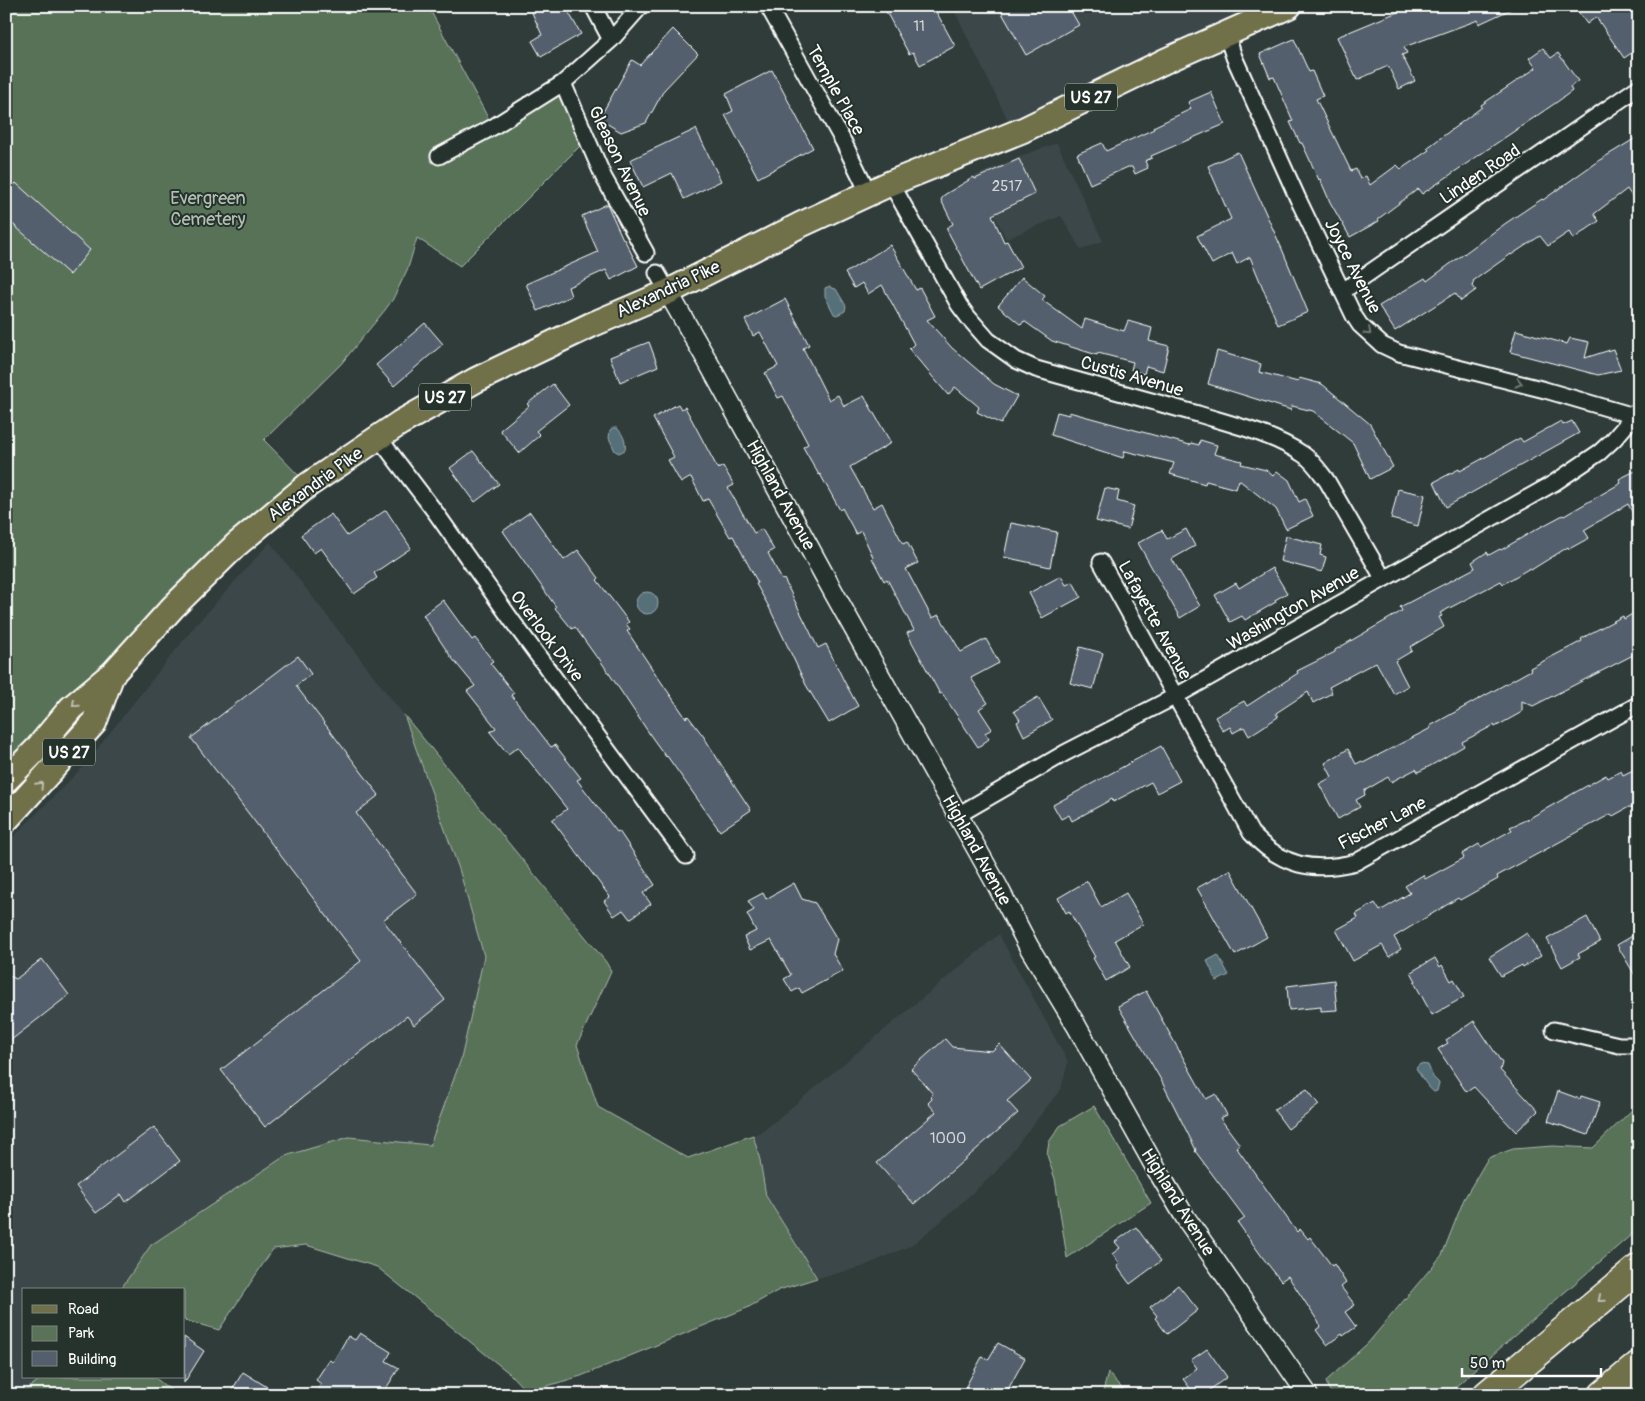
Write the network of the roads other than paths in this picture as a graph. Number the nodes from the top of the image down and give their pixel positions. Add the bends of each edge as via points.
1 (593, 6) edge
2 (641, 6) edge
3 (768, 6) edge
4 (1289, 6) edge
5 (1226, 33) junction
6 (611, 40) junction
7 (563, 83) junction
8 (1639, 88) edge
9 (440, 156) dead end
10 (891, 183) junction
11 (869, 194) junction
12 (646, 253) dead end
13 (662, 282) junction
14 (1343, 291) junction
15 (1636, 413) edge
16 (379, 438) junction
17 (1101, 562) dead end
18 (1383, 578) junction
19 (113, 673) junction
20 (1176, 696) junction
21 (1639, 704) edge
22 (6, 780) edge
23 (958, 815) junction
24 (6, 820) edge
25 (686, 856) dead end
26 (1554, 1030) dead end
27 (1639, 1045) edge
28 (1639, 1268) edge
29 (1639, 1365) edge
30 (1308, 1395) edge
31 (1488, 1395) edge
32 (1603, 1395) edge

1 - 6 street
2 - 6 street
3 - 11 street, Temple Place
4 - 5 main road, Alexandria Pike / US 27
5 - 10 main road, Alexandria Pike / US 27 via 1022,130
5 - 14 street, Joyce Avenue via 1294,190
6 - 7 street
7 - 9 street
7 - 12 street, Gleason Avenue via 604,178
8 - 14 street, Linden Road
10 - 11 main road, Alexandria Pike / US 27
10 - 18 street, Custis Avenue via 959,305 988,340 1016,360 1036,369 1230,424 1276,440 1306,456 1326,481
11 - 13 main road, Alexandria Pike / US 27
13 - 16 main road, Alexandria Pike / US 27 via 591,325 476,380
13 - 23 street, Highland Avenue
14 -> 15 street, Joyce Avenue via 1360,325 1382,346
15 - 18 street, Washington Avenue via 1600,452 1570,473
16 - 19 main road, Alexandria Pike / US 27 via 308,485 236,545
16 - 25 street, Overlook Drive
17 - 20 street, Lafayette Avenue
18 - 20 street, Washington Avenue
19 -> 22 main road, Alexandria Pike / US 27 via 71,708
24 -> 19 main road, Alexandria Pike / US 27 via 94,723
20 - 21 street, Fischer Lane via 1251,833 1280,857 1297,864 1319,867 1356,862
20 - 23 street, Washington Avenue via 1064,753
23 - 30 street, Highland Avenue via 1162,1180
26 - 27 street via 1619,1045
28 -> 31 highway
29 - 32 highway

